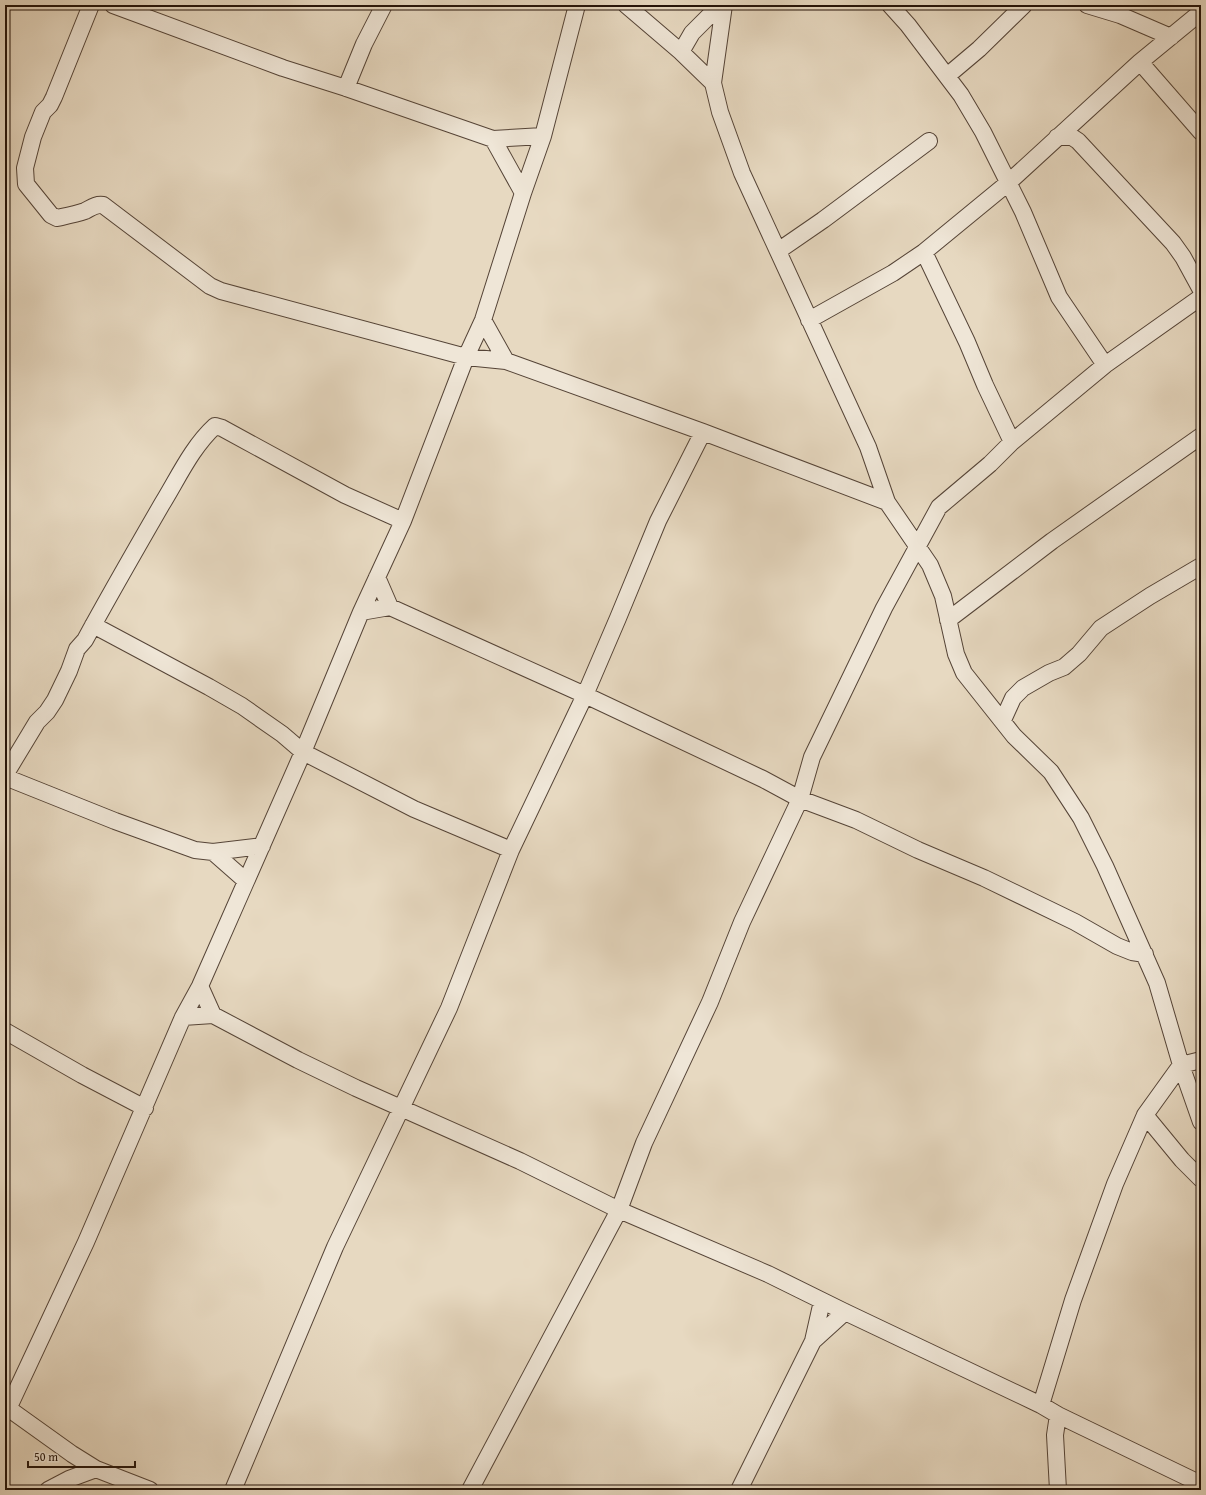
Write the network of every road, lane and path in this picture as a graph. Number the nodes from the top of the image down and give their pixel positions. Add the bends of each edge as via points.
1 (91, 5) edge
2 (113, 5) edge
3 (384, 5) edge
4 (577, 5) edge
5 (626, 5) edge
6 (720, 5) edge
7 (724, 5) edge
8 (890, 5) edge
9 (1024, 5) edge
10 (1087, 5) edge
11 (1201, 12) edge
12 (1171, 36) junction
13 (681, 52) junction
14 (1140, 62) junction
15 (947, 76) junction
16 (713, 83) junction
17 (346, 88) junction
18 (1201, 132) edge
19 (543, 136) junction
20 (1057, 137) junction
21 (493, 139) junction
22 (929, 141) dead end
23 (1008, 183) junction
24 (523, 193) junction
25 (778, 251) junction
26 (924, 252) junction
27 (1201, 290) edge
28 (1201, 297) edge
29 (483, 320) junction
30 (809, 320) junction
31 (466, 357) junction
32 (506, 362) junction
33 (1105, 365) junction
34 (703, 432) junction
35 (1201, 436) edge
36 (1012, 442) junction
37 (887, 502) junction
38 (403, 521) junction
39 (918, 545) junction
40 (1201, 566) edge
41 (377, 577) junction
42 (390, 607) junction
43 (361, 612) junction
44 (948, 620) junction
45 (92, 625) junction
46 (585, 695) junction
47 (1003, 720) junction
48 (303, 752) junction
49 (5, 776) edge
50 (800, 798) junction
51 (262, 846) junction
52 (511, 850) junction
53 (213, 852) junction
54 (246, 881) junction
55 (1145, 954) junction
56 (200, 986) junction
57 (213, 1015) junction
58 (183, 1017) junction
59 (5, 1031) edge
60 (1201, 1060) edge
61 (1181, 1065) junction
62 (145, 1108) junction
63 (401, 1108) junction
64 (1145, 1115) junction
65 (1201, 1122) edge
66 (1201, 1179) edge
67 (619, 1210) junction
68 (822, 1301) junction
69 (845, 1312) junction
70 (813, 1341) junction
71 (1041, 1405) junction
72 (6, 1407) edge
73 (1058, 1415) junction
74 (96, 1469) junction
75 (1201, 1484) edge
76 (48, 1490) edge
77 (150, 1490) edge
78 (233, 1490) edge
79 (470, 1490) edge
80 (739, 1490) edge
81 (1058, 1490) edge

1 - 31 street via 54,98 43,112 25,168 26,184 51,215 63,217 103,204 210,286 221,291
2 - 17 street via 283,68
3 - 17 street
4 - 19 street
5 - 13 street
6 - 13 street via 692,33
7 - 16 street
8 - 15 street
9 - 15 street
10 - 12 street via 1120,15
11 - 12 street
12 - 14 street
13 - 16 street
14 - 18 street
14 - 20 street
15 - 23 street via 983,132
16 - 25 street via 720,112 742,173
17 - 21 street
19 - 21 street
19 - 24 street
20 - 23 street
20 - 27 street via 1072,137 1078,141 1173,243
21 - 24 street
22 - 25 street
23 - 26 street
23 - 33 street via 1059,297
24 - 29 street
25 - 30 street
26 - 30 street via 893,273
26 - 36 street
28 - 33 street
29 - 31 street
29 - 32 street
30 - 37 street via 868,447
31 - 32 street
31 - 38 street
32 - 34 street
33 - 36 street
34 - 37 street
34 - 46 street via 658,520
35 - 44 street via 1052,541
36 - 39 street via 990,464 939,506
37 - 39 street
38 - 41 street
38 - 45 street via 344,495 215,426 194,451
39 - 44 street via 943,596
39 - 50 street via 812,757
40 - 47 street via 1101,628 1064,667 1023,688 1013,698
41 - 42 street
41 - 43 street
42 - 43 street
42 - 46 street
43 - 48 street
44 - 47 street via 956,654 964,673
45 - 48 street via 242,706
45 - 49 street via 85,640 77,649 55,700 37,722
46 - 50 street
46 - 52 street
47 - 55 street via 1014,736 1051,772 1081,818
48 - 51 street
48 - 52 street via 414,809
49 - 53 street via 173,843
50 - 55 street via 856,820 984,878 1075,922 1117,946
50 - 67 street via 742,922 707,1009 644,1142
51 - 53 street
51 - 54 street
52 - 63 street via 449,1008
53 - 54 street
54 - 56 street
55 - 61 street via 1157,983
56 - 57 street
56 - 58 street
57 - 58 street
57 - 63 street via 298,1060
58 - 62 street
59 - 62 street
60 - 61 street
61 - 64 street
61 - 65 street
62 - 72 street via 86,1242
63 - 67 street via 520,1161
63 - 78 street via 335,1247
64 - 66 street
64 - 71 street via 1115,1184 1073,1300
67 - 68 street via 768,1274
67 - 79 street
68 - 69 street
68 - 70 street
69 - 70 street
69 - 71 street
70 - 80 street
71 - 73 street
72 - 74 street
73 - 75 street
73 - 81 street via 1055,1435
74 - 76 street
74 - 77 street

